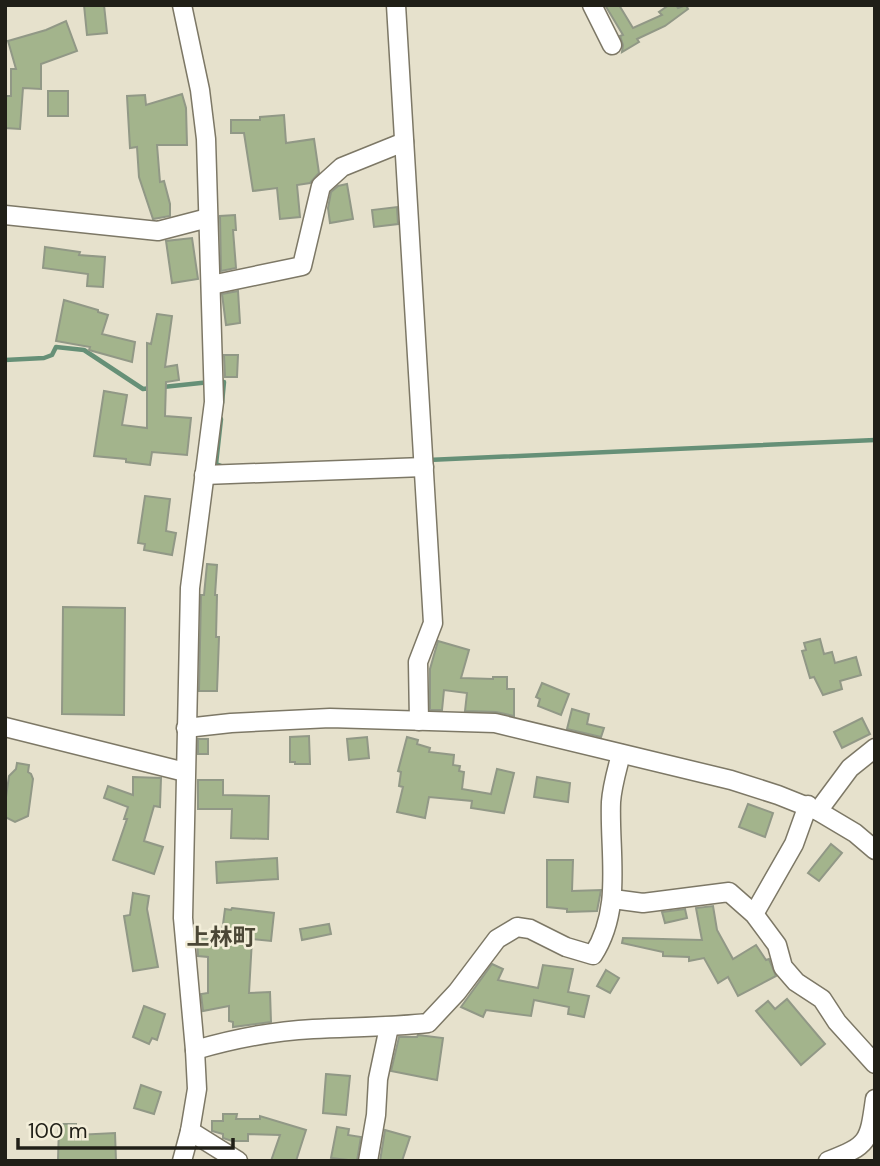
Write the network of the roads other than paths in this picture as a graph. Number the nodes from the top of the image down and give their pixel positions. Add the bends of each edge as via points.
1 (182, 5) edge
2 (396, 5) edge
3 (592, 5) edge
4 (612, 45) dead end
5 (404, 142) junction
6 (5, 215) edge
7 (208, 218) junction
8 (211, 285) junction
9 (424, 467) junction
10 (204, 475) junction
11 (419, 721) junction
12 (5, 727) edge
13 (186, 728) junction
14 (875, 748) edge
15 (621, 754) junction
16 (185, 772) junction
17 (813, 808) junction
18 (875, 850) edge
19 (613, 900) junction
20 (754, 914) junction
21 (389, 1027) junction
22 (195, 1049) junction
23 (875, 1064) edge
24 (875, 1099) edge
25 (190, 1130) junction
26 (182, 1161) edge
27 (238, 1161) edge
28 (368, 1161) edge
29 (828, 1161) edge

1 - 7 street via 206,139
2 - 5 street
3 - 4 street
5 - 8 street via 342,167 321,186 302,266
5 - 9 street
6 - 7 street via 158,231
7 - 8 street
8 - 10 street via 214,402
9 - 10 street
9 - 11 street via 433,624 418,662
10 - 13 street via 190,588
11 - 13 street via 330,718
11 - 15 street via 495,723
12 - 16 street
13 - 16 street
14 - 17 street
15 - 17 street via 730,780
15 - 19 street via 611,799
16 - 22 street via 183,918
17 - 18 street
17 - 20 street
19 - 20 street via 643,903 729,892
19 - 21 street via 593,955 517,927 497,939 428,1023
20 - 23 street via 777,946 783,967 822,999 836,1023
21 - 22 street via 311,1029
21 - 28 street
22 - 25 street via 197,1089
24 - 29 street via 871,1133 856,1150
25 - 26 street
25 - 27 street

